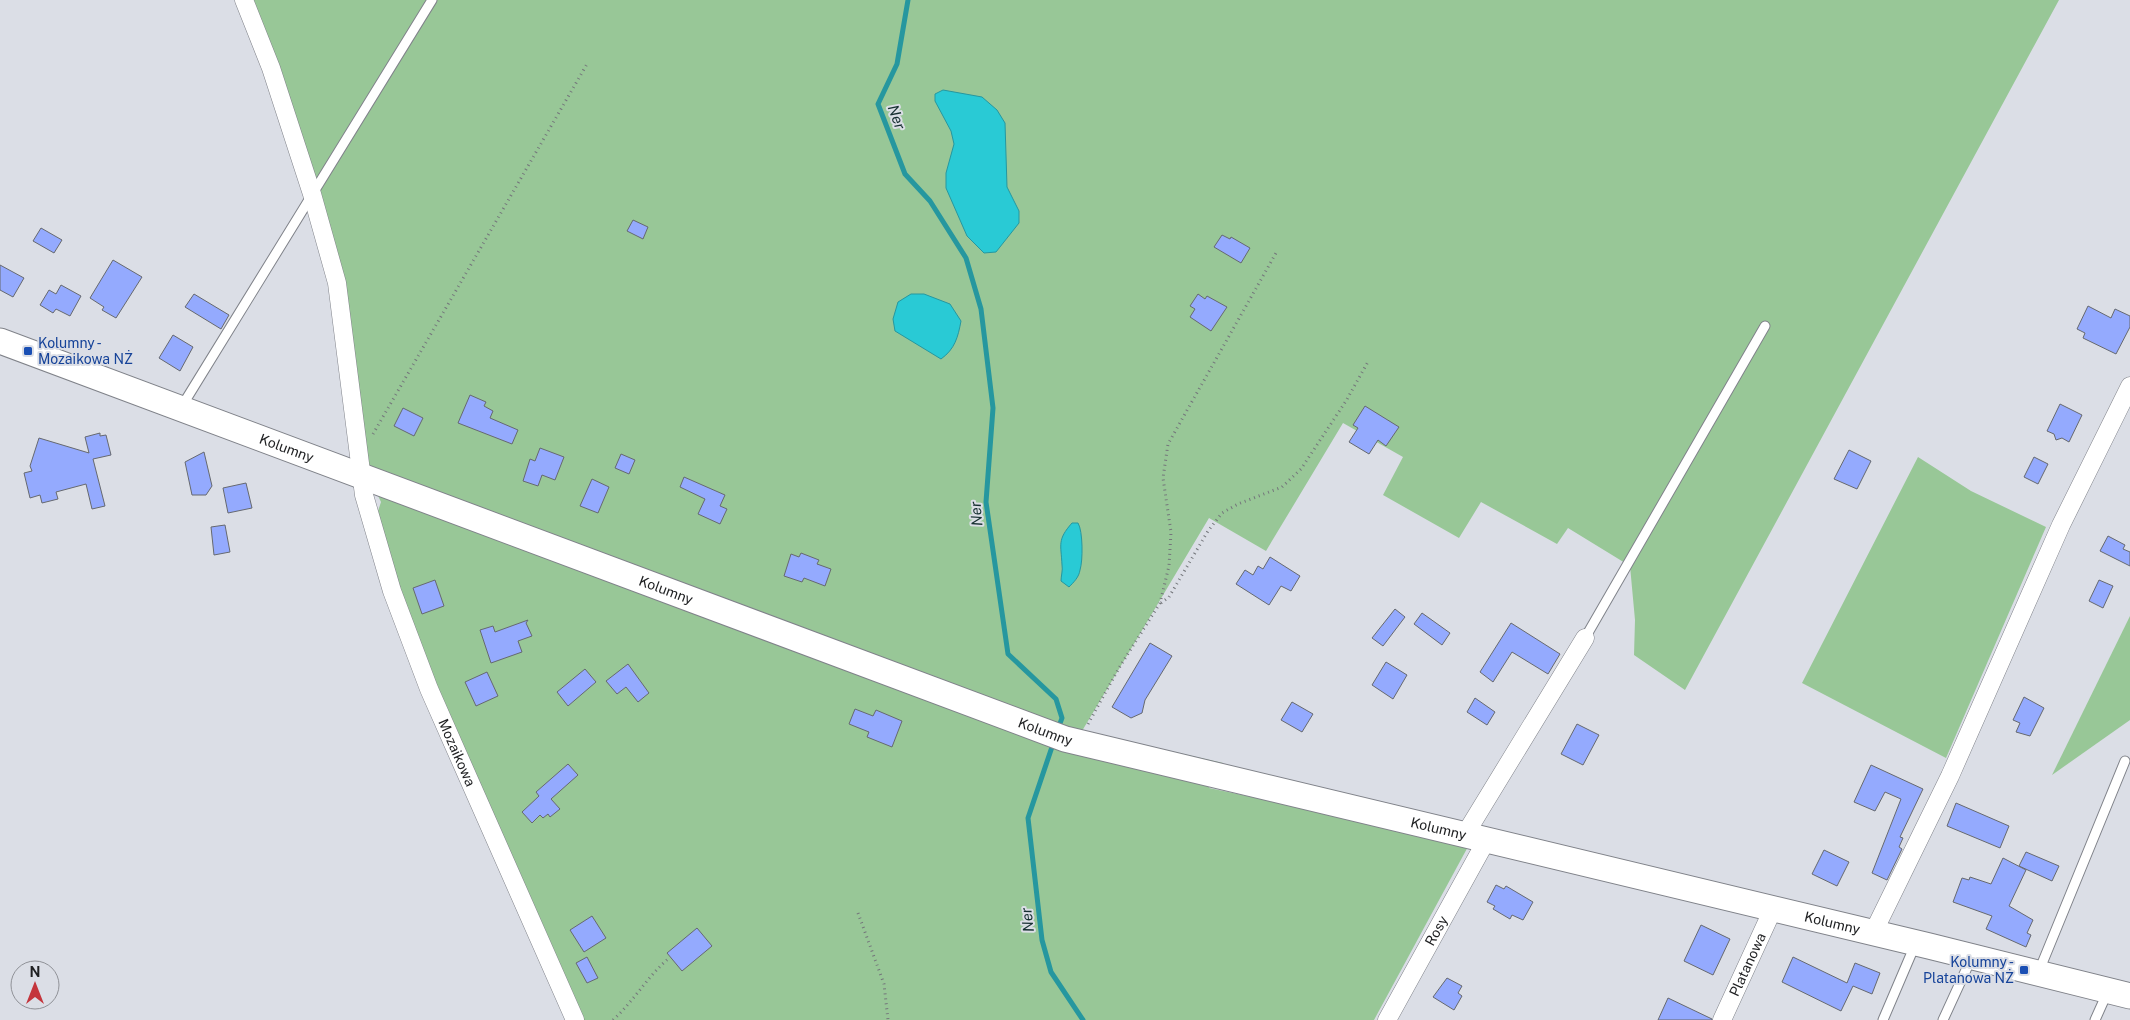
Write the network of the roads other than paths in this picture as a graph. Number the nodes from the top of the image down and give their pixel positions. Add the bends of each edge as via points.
1 (244, 0) edge
2 (432, 0) edge
3 (312, 194) junction
4 (1766, 326) dead end
5 (0, 341) edge
6 (2130, 386) edge
7 (180, 409) junction
8 (361, 467) junction
9 (1585, 638) joint
10 (2125, 761) dead end
11 (1476, 838) junction
12 (1773, 909) junction
13 (1873, 933) junction
14 (1916, 943) junction
15 (1972, 957) junction
16 (2038, 973) junction
17 (2119, 994) edge
18 (575, 1020) edge
19 (1386, 1020) edge
20 (1722, 1020) edge
21 (1883, 1020) edge
22 (1943, 1020) edge
23 (2095, 1020) edge

1 - 3 street, Mozaikowa
2 - 3 lane
3 - 7 lane
3 - 8 street, Mozaikowa via 337,283
4 - 9 lane
5 - 7 street, Kolumny
6 - 13 street via 2061,525 1950,776
7 - 8 street, Kolumny
8 - 11 street, Kolumny via 1041,731
8 - 18 street, Mozaikowa via 367,514 429,689
9 - 11 street, Rosy via 1469,828
10 - 16 lane
11 - 12 street, Kolumny
11 - 19 street, Rosy
12 - 13 street, Kolumny
12 - 20 street, Platanowa
13 - 14 street, Kolumny
14 - 15 street, Kolumny
14 - 21 lane
15 - 16 street, Kolumny
15 - 22 lane
16 - 17 street, Kolumny
17 - 23 lane

